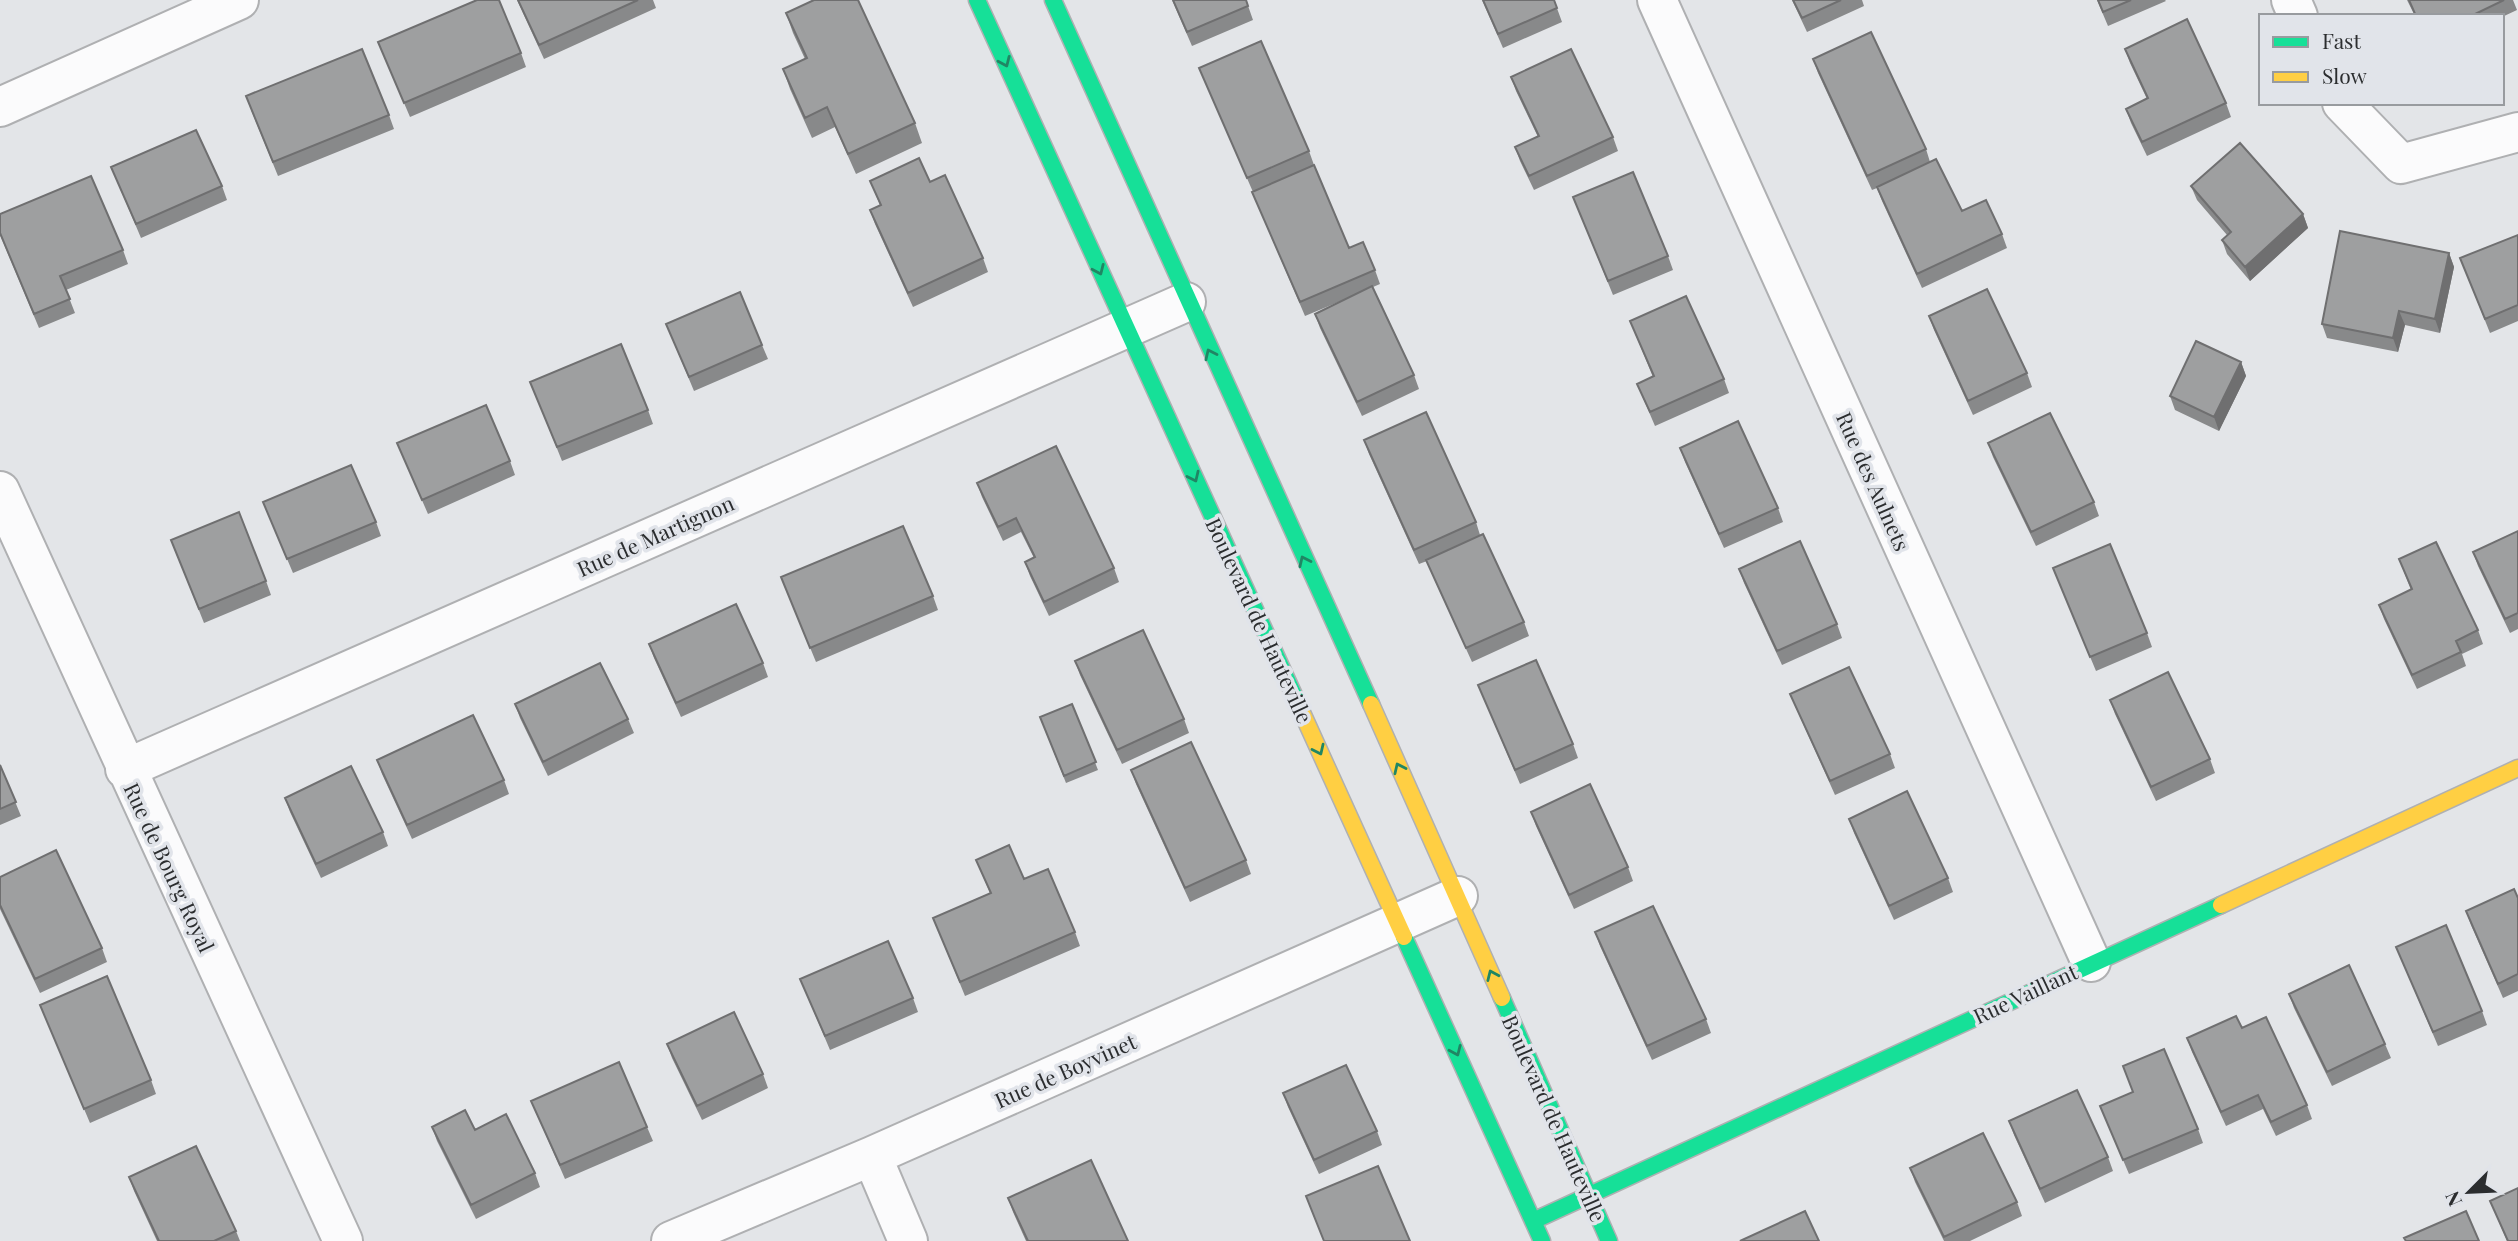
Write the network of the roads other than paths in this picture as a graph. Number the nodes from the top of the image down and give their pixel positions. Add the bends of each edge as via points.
1 (239, 0) edge
2 (977, 0) edge
3 (1053, 0) edge
4 (1657, 0) edge
5 (2344, 105) edge
6 (0, 107) edge
7 (2518, 132) edge
8 (1186, 302) junction
9 (1125, 328) junction
10 (0, 492) edge
11 (2518, 768) edge
12 (125, 769) junction
13 (1458, 897) junction
14 (1398, 922) junction
15 (2091, 962) junction
16 (872, 1156) junction
17 (1589, 1195) junction
18 (1533, 1221) junction
19 (343, 1241) edge
20 (671, 1241) edge
21 (908, 1241) edge
22 (1542, 1241) edge
23 (1609, 1241) edge

1 - 6 street
2 -> 9 street, Boulevard de Hauteville
3 - 8 street, Boulevard de Hauteville
4 - 15 street, Rue des Aulnets
5 - 7 street via 2401,164
8 - 9 street, Rue de Martignon
13 -> 8 street, Boulevard de Hauteville
9 - 12 street, Rue de Martignon
9 -> 14 street, Boulevard de Hauteville
10 - 12 street, Rue de Bourg Royal
11 - 15 street, Rue Vaillant
12 - 19 street, Rue de Bourg Royal
13 - 14 street, Rue de Boyvinet
17 -> 13 street, Boulevard de Hauteville
14 - 16 street, Rue de Boyvinet
14 -> 18 street, Boulevard de Hauteville
15 - 17 street, Rue Vaillant
16 - 20 street, Rue de Boyvinet
16 - 21 street
17 - 18 street, Rue Vaillant
17 - 23 street, Boulevard de Hauteville
18 - 22 street, Boulevard de Hauteville

